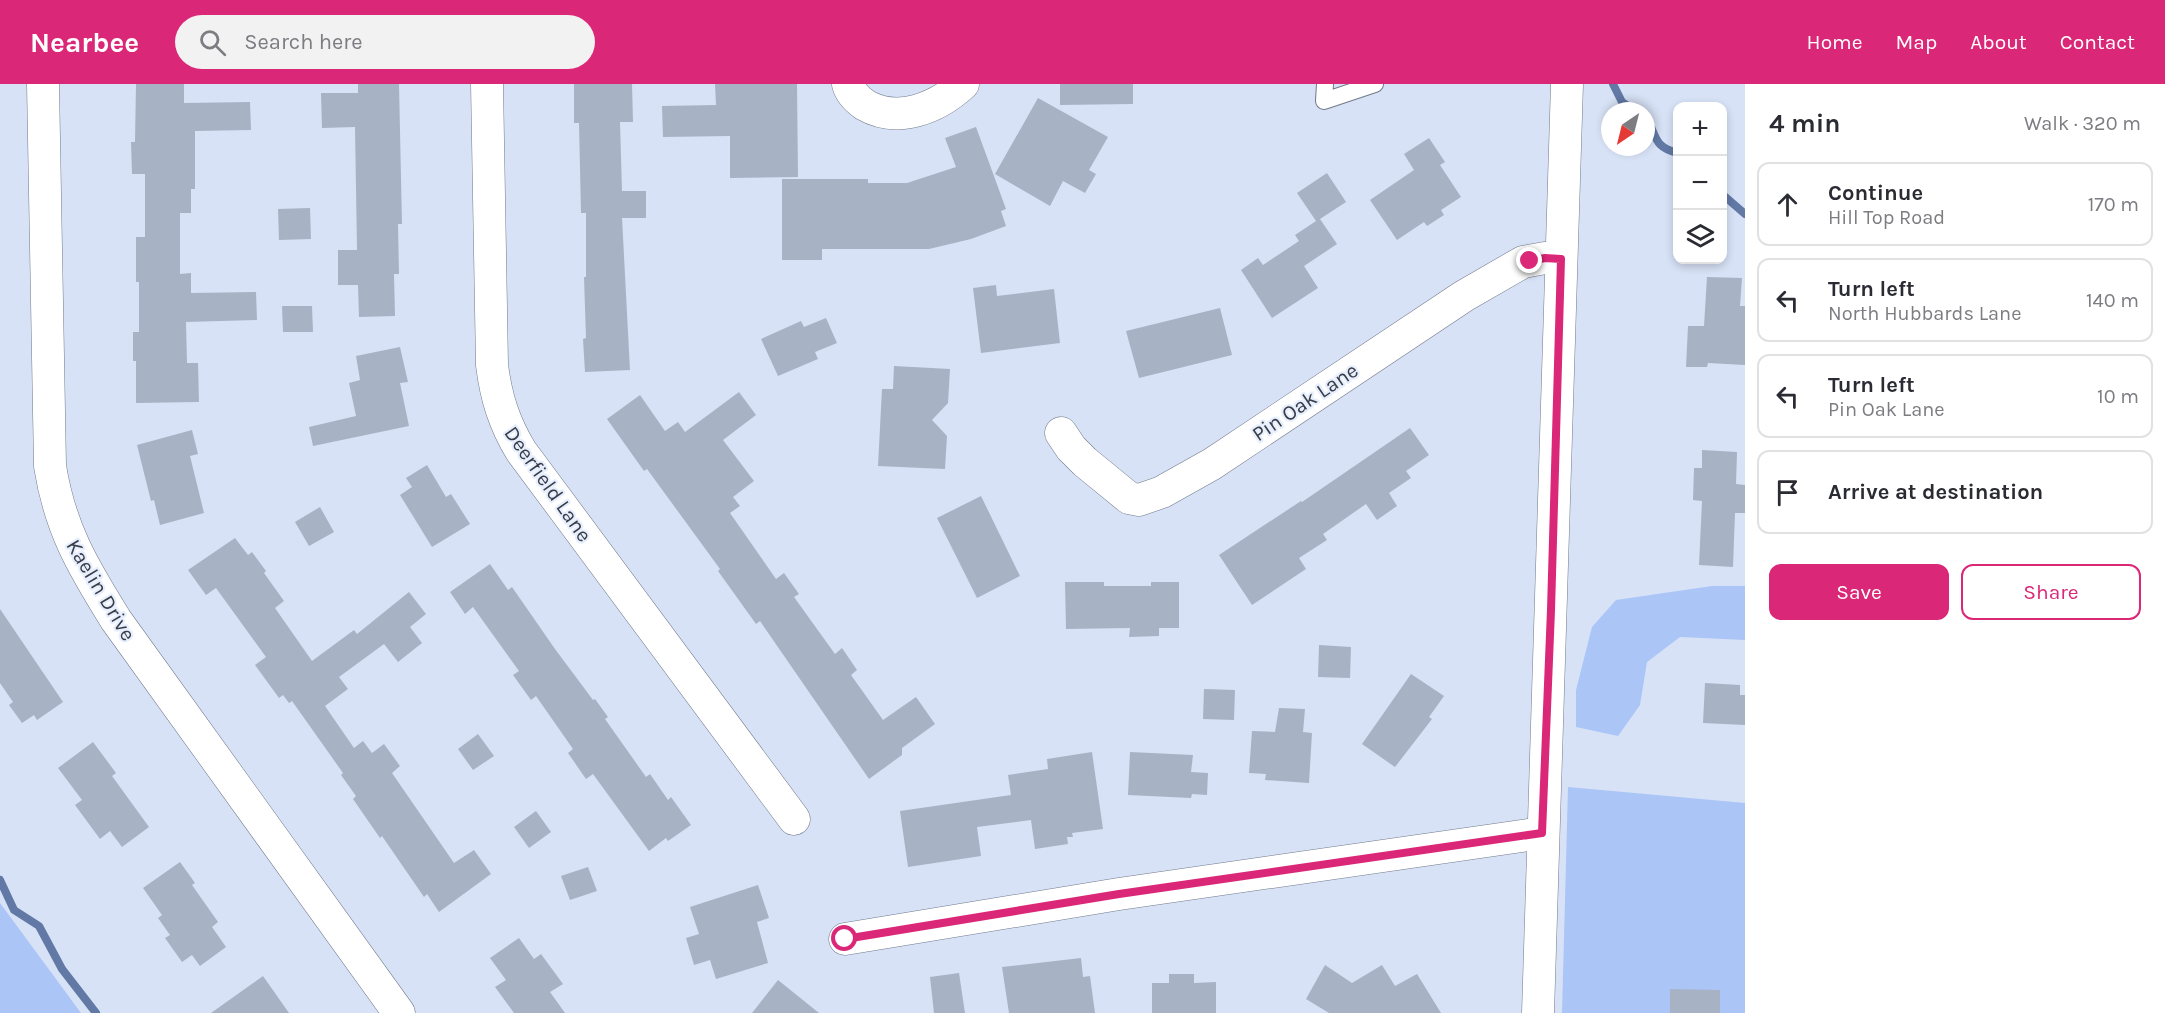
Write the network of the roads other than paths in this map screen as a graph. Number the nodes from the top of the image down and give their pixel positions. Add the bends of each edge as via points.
1 (43, 84) edge
2 (487, 84) edge
3 (848, 84) edge
4 (963, 84) edge
5 (1325, 84) edge
6 (1375, 84) edge
7 (1567, 84) edge
8 (1561, 259) junction
9 (1061, 433) dead end
10 (794, 819) dead end
11 (1542, 833) junction
12 (845, 939) dead end
13 (399, 1013) edge
14 (1538, 1013) edge

1 - 13 street, Kaelin Drive via 50,465 67,533 82,566 116,620
2 - 10 street, Deerfield Lane via 492,365 495,391 510,434
3 - 4 street via 860,101 877,111 893,114 918,111
5 - 6 lane via 1324,101
7 - 8 street
8 - 9 street, Pin Oak Lane via 1523,262 1212,464 1162,492 1139,500 1129,498 1085,462
8 - 11 street
11 - 12 street via 1119,894
11 - 14 street

